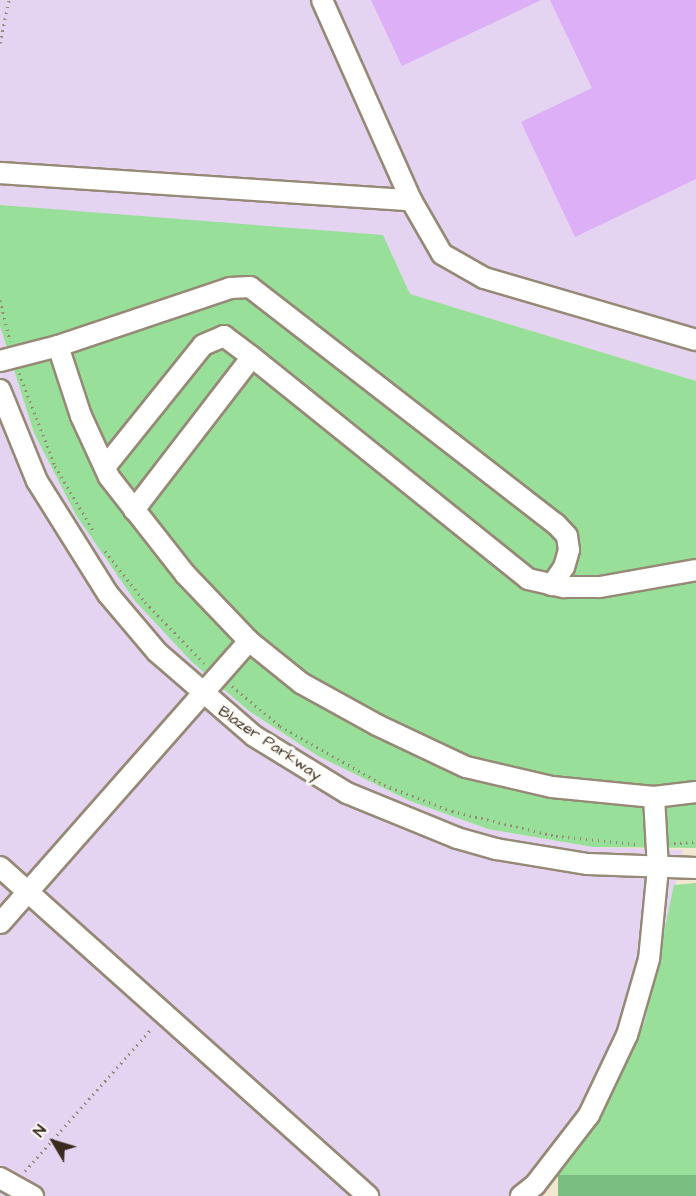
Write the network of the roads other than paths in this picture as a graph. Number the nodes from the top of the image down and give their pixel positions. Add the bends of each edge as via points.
1 (322, 0) edge
2 (0, 173) edge
3 (411, 200) junction
4 (696, 340) edge
5 (58, 346) junction
6 (252, 357) junction
7 (0, 361) edge
8 (0, 390) edge
9 (105, 467) junction
10 (134, 510) junction
11 (696, 570) edge
12 (552, 585) junction
13 (249, 641) junction
14 (202, 695) junction
15 (696, 792) edge
16 (654, 797) junction
17 (0, 867) edge
18 (658, 868) junction
19 (696, 868) edge
20 (27, 893) junction
21 (0, 923) edge
22 (7, 1182) edge
23 (33, 1196) edge
24 (368, 1196) edge
25 (521, 1196) edge

1 - 3 street
2 - 3 street
3 - 4 street via 442,254 484,278
5 - 7 street
5 - 9 street via 81,416
5 - 12 street via 230,288 249,287 556,524 567,536 568,550 564,567
6 - 9 street via 224,336 203,345
6 - 10 street
6 - 12 street via 528,579
8 - 14 street, Blazer Parkway via 37,481 84,560 132,624
9 - 10 street
10 - 13 street via 185,574
11 - 12 street via 600,587
13 - 14 street
13 - 16 street via 301,683 466,767 552,787
14 - 18 street, Blazer Parkway via 308,772 418,824 496,849
14 - 20 street
15 - 16 street
16 - 18 street
17 - 20 street
18 - 19 street, Blazer Parkway
18 - 25 street via 649,959 627,1035 588,1115 535,1185
20 - 21 street
20 - 24 street
22 - 23 street

